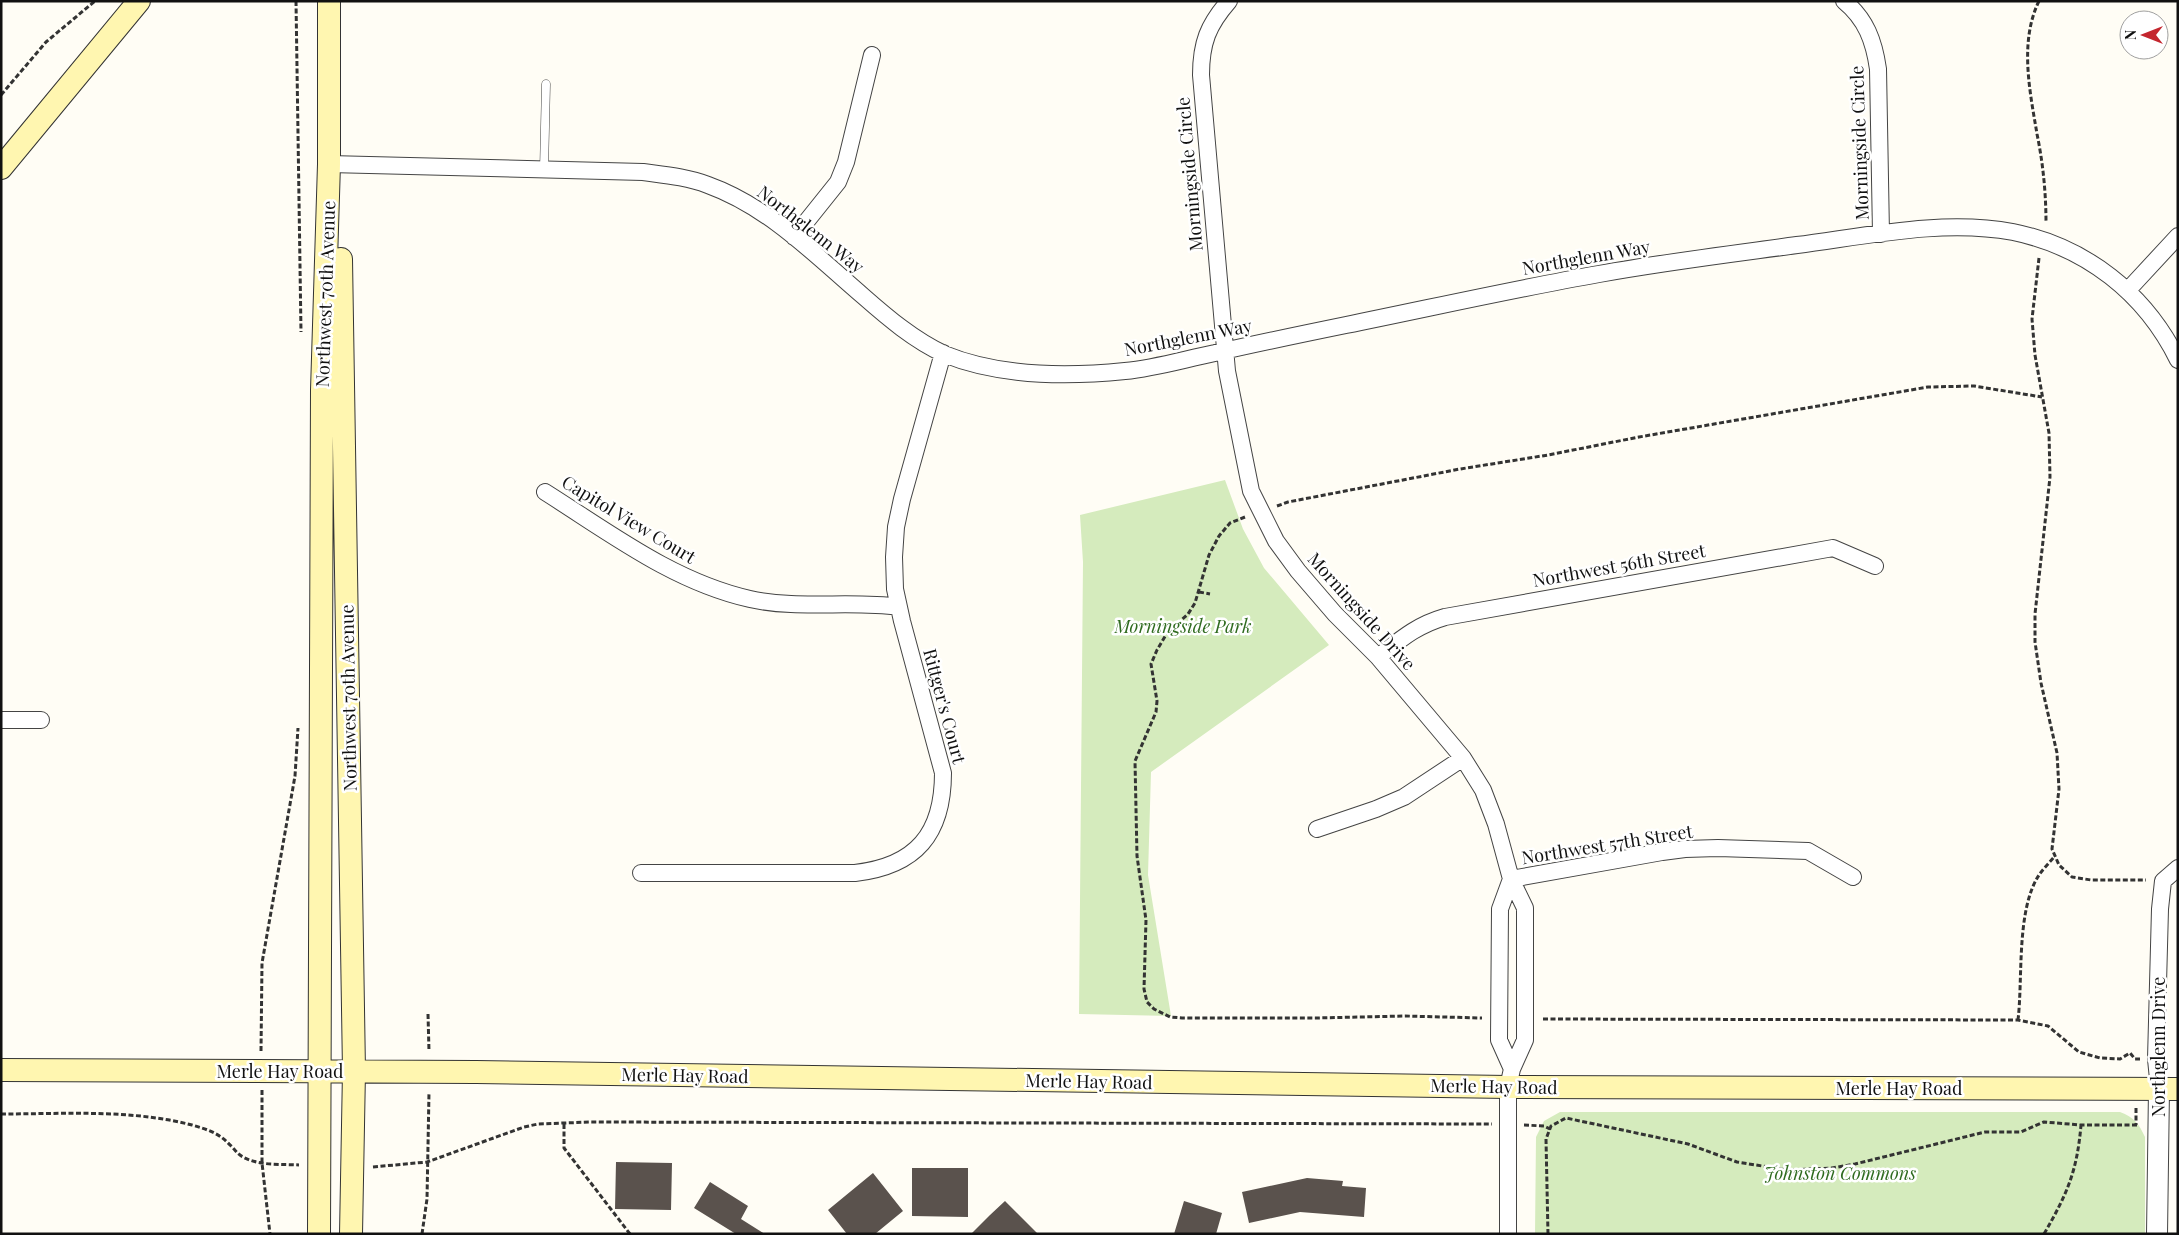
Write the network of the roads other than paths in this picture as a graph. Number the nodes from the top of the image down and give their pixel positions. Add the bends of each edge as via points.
1 (139, 1) edge
2 (329, 1) edge
3 (1229, 1) edge
4 (1844, 1) edge
5 (872, 55) dead end
6 (546, 84) dead end
7 (329, 164) junction
8 (1, 168) edge
9 (544, 170) junction
10 (1881, 234) junction
11 (2178, 236) edge
12 (794, 237) junction
13 (2128, 290) junction
14 (1225, 351) junction
15 (943, 353) junction
16 (2178, 360) edge
17 (545, 492) dead end
18 (1875, 566) dead end
19 (899, 607) junction
20 (1378, 656) junction
21 (1, 720) edge
22 (41, 720) dead end
23 (1463, 758) junction
24 (1317, 829) dead end
25 (2178, 868) edge
26 (641, 873) dead end
27 (1853, 877) dead end
28 (1510, 879) junction
29 (1, 1070) edge
30 (320, 1070) junction
31 (354, 1071) junction
32 (1510, 1078) junction
33 (2168, 1089) edge
34 (319, 1234) edge
35 (351, 1234) edge
36 (1508, 1234) edge
37 (2157, 1234) edge

1 - 8 main road
2 - 7 main road, Northwest 70th Avenue
3 - 14 street, Morningside Circle via 1216,15 1201,54
4 - 10 street, Morningside Circle via 1867,28 1875,49
5 - 12 street via 846,162 838,182
6 - 9 lane
7 - 9 street, Northglenn Way
7 - 30 main road, Northwest 70th Avenue via 322,390
7 - 31 main road, Northwest 70th Avenue via 340,224
9 - 12 street, Northglenn Way via 643,172 705,183 735,195
10 - 13 street, Northglenn Way via 1955,227 2015,233 2080,255
10 - 14 street, Northglenn Way via 1601,273
11 - 13 street
12 - 15 street, Northglenn Way via 890,319 916,339
13 - 16 street via 2153,317
14 - 15 street, Northglenn Way via 1126,371 1079,373 1009,372
14 - 20 street, Morningside Drive via 1241,448 1251,491 1260,512 1298,571 1335,614
15 - 19 street, Rittger's Court via 896,527 894,558
17 - 19 street, Capitol View Court via 666,568 708,586 751,599 792,604
18 - 20 street, Northwest 56th Street via 1833,548 1445,617 1424,623
19 - 26 street, Rittger's Court via 943,773 943,796 938,816 915,850 884,868 855,873
20 - 23 street, Morningside Drive
21 - 22 street
23 - 24 street via 1404,797
23 - 28 street, Morningside Drive via 1483,790 1496,824
25 - 33 street, Northglenn Drive via 2163,880 2160,909 2156,1059
27 - 28 street, Northwest 57th Street via 1808,851 1718,848 1670,851
28 - 32 street, Morningside Drive via 1500,909 1499,1018 1499,1040
28 - 32 street, Morningside Drive via 1525,908 1525,1040
29 - 30 main road, Merle Hay Road
30 - 31 main road, Merle Hay Road
30 - 34 main road, Northwest 70th Avenue
31 - 32 main road, Merle Hay Road
31 - 35 main road, Northwest 70th Avenue
32 - 33 main road, Merle Hay Road
32 - 36 street, Morningside Drive
33 - 37 street, Northglenn Drive

